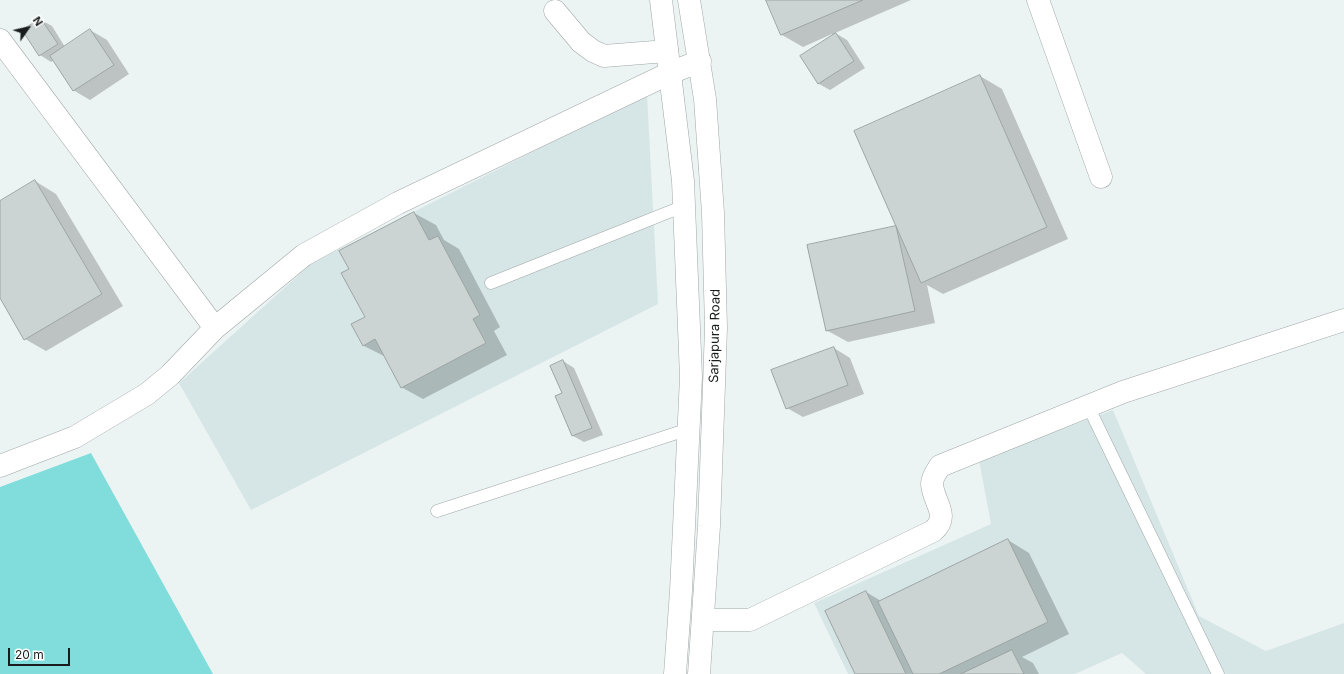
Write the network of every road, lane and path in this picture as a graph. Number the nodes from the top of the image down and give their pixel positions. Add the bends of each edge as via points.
1 (660, 0) edge
2 (689, 0) edge
3 (1038, 0) edge
4 (555, 11) dead end
5 (0, 40) edge
6 (667, 51) junction
7 (700, 61) junction
8 (670, 73) junction
9 (1101, 178) dead end
10 (684, 206) junction
11 (491, 283) dead end
12 (1344, 320) edge
13 (215, 328) junction
14 (1088, 406) junction
15 (689, 429) junction
16 (0, 466) edge
17 (437, 510) dead end
18 (703, 620) junction
19 (675, 674) edge
20 (699, 674) edge
21 (1218, 674) edge

1 - 6 street, Sarjapura Road
2 - 7 street, Sarjapura Road
3 - 9 street
4 - 6 street via 581,42 604,56
5 - 13 street
6 - 8 street, Sarjapura Road
7 - 8 street
7 - 18 street, Sarjapura Road via 713,213 716,328
8 - 10 street, Sarjapura Road
8 - 13 street via 398,203 304,255
10 - 11 lane
10 - 15 street, Sarjapura Road via 690,377
12 - 14 street via 1123,392
13 - 16 street via 170,375 147,394 75,437
14 - 18 street via 940,466 932,483 942,519 933,531 750,620
14 - 21 lane
15 - 17 lane
15 - 19 street, Sarjapura Road
18 - 20 street, Sarjapura Road

